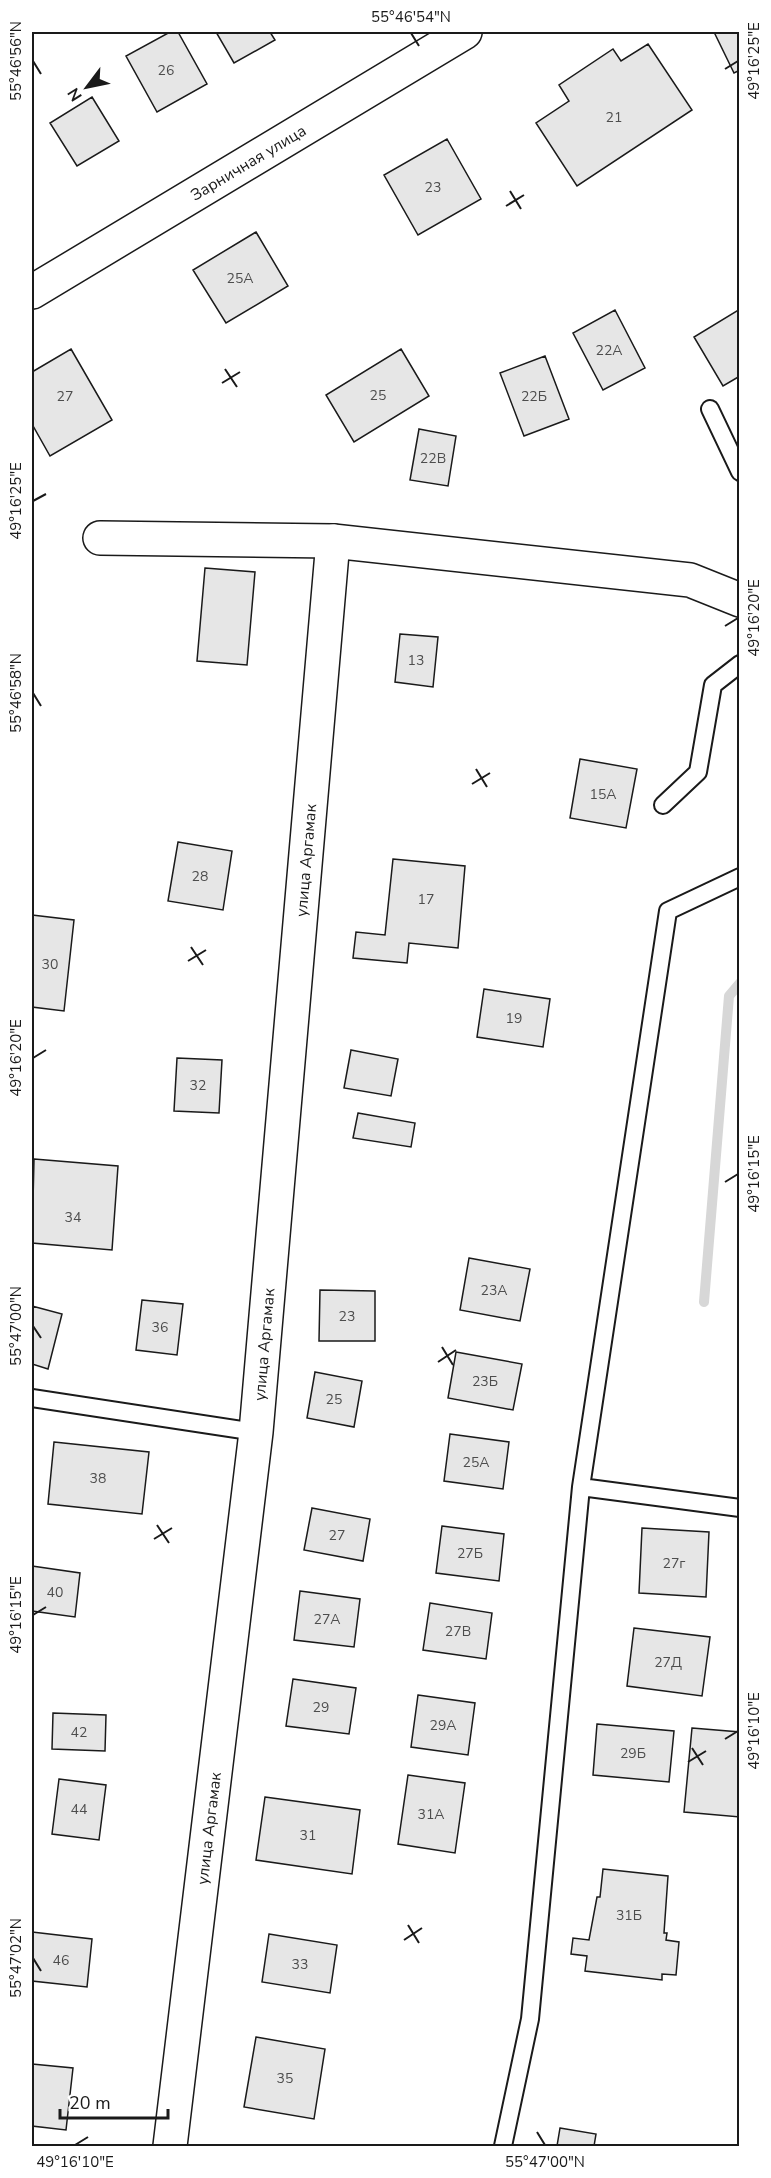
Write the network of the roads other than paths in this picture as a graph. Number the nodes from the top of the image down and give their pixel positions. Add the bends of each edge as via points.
1 (465, 32) edge
2 (32, 292) edge
3 (710, 409) dead end
4 (740, 472) edge
5 (100, 538) dead end
6 (333, 542) junction
7 (740, 600) edge
8 (740, 663) edge
9 (663, 805) dead end
10 (740, 877) edge
11 (32, 1398) edge
12 (256, 1432) junction
13 (581, 1487) junction
14 (740, 1508) edge
15 (170, 2146) edge
16 (503, 2146) edge

1 - 2 street, Зарничная улица
3 - 4 lane
5 - 6 street
6 - 7 street via 690,580
6 - 12 street, улица Аргамак
8 - 9 lane via 713,686 698,772
10 - 13 lane via 668,911
11 - 12 lane
12 - 15 street, улица Аргамак
13 - 14 lane
13 - 16 lane via 530,2019

